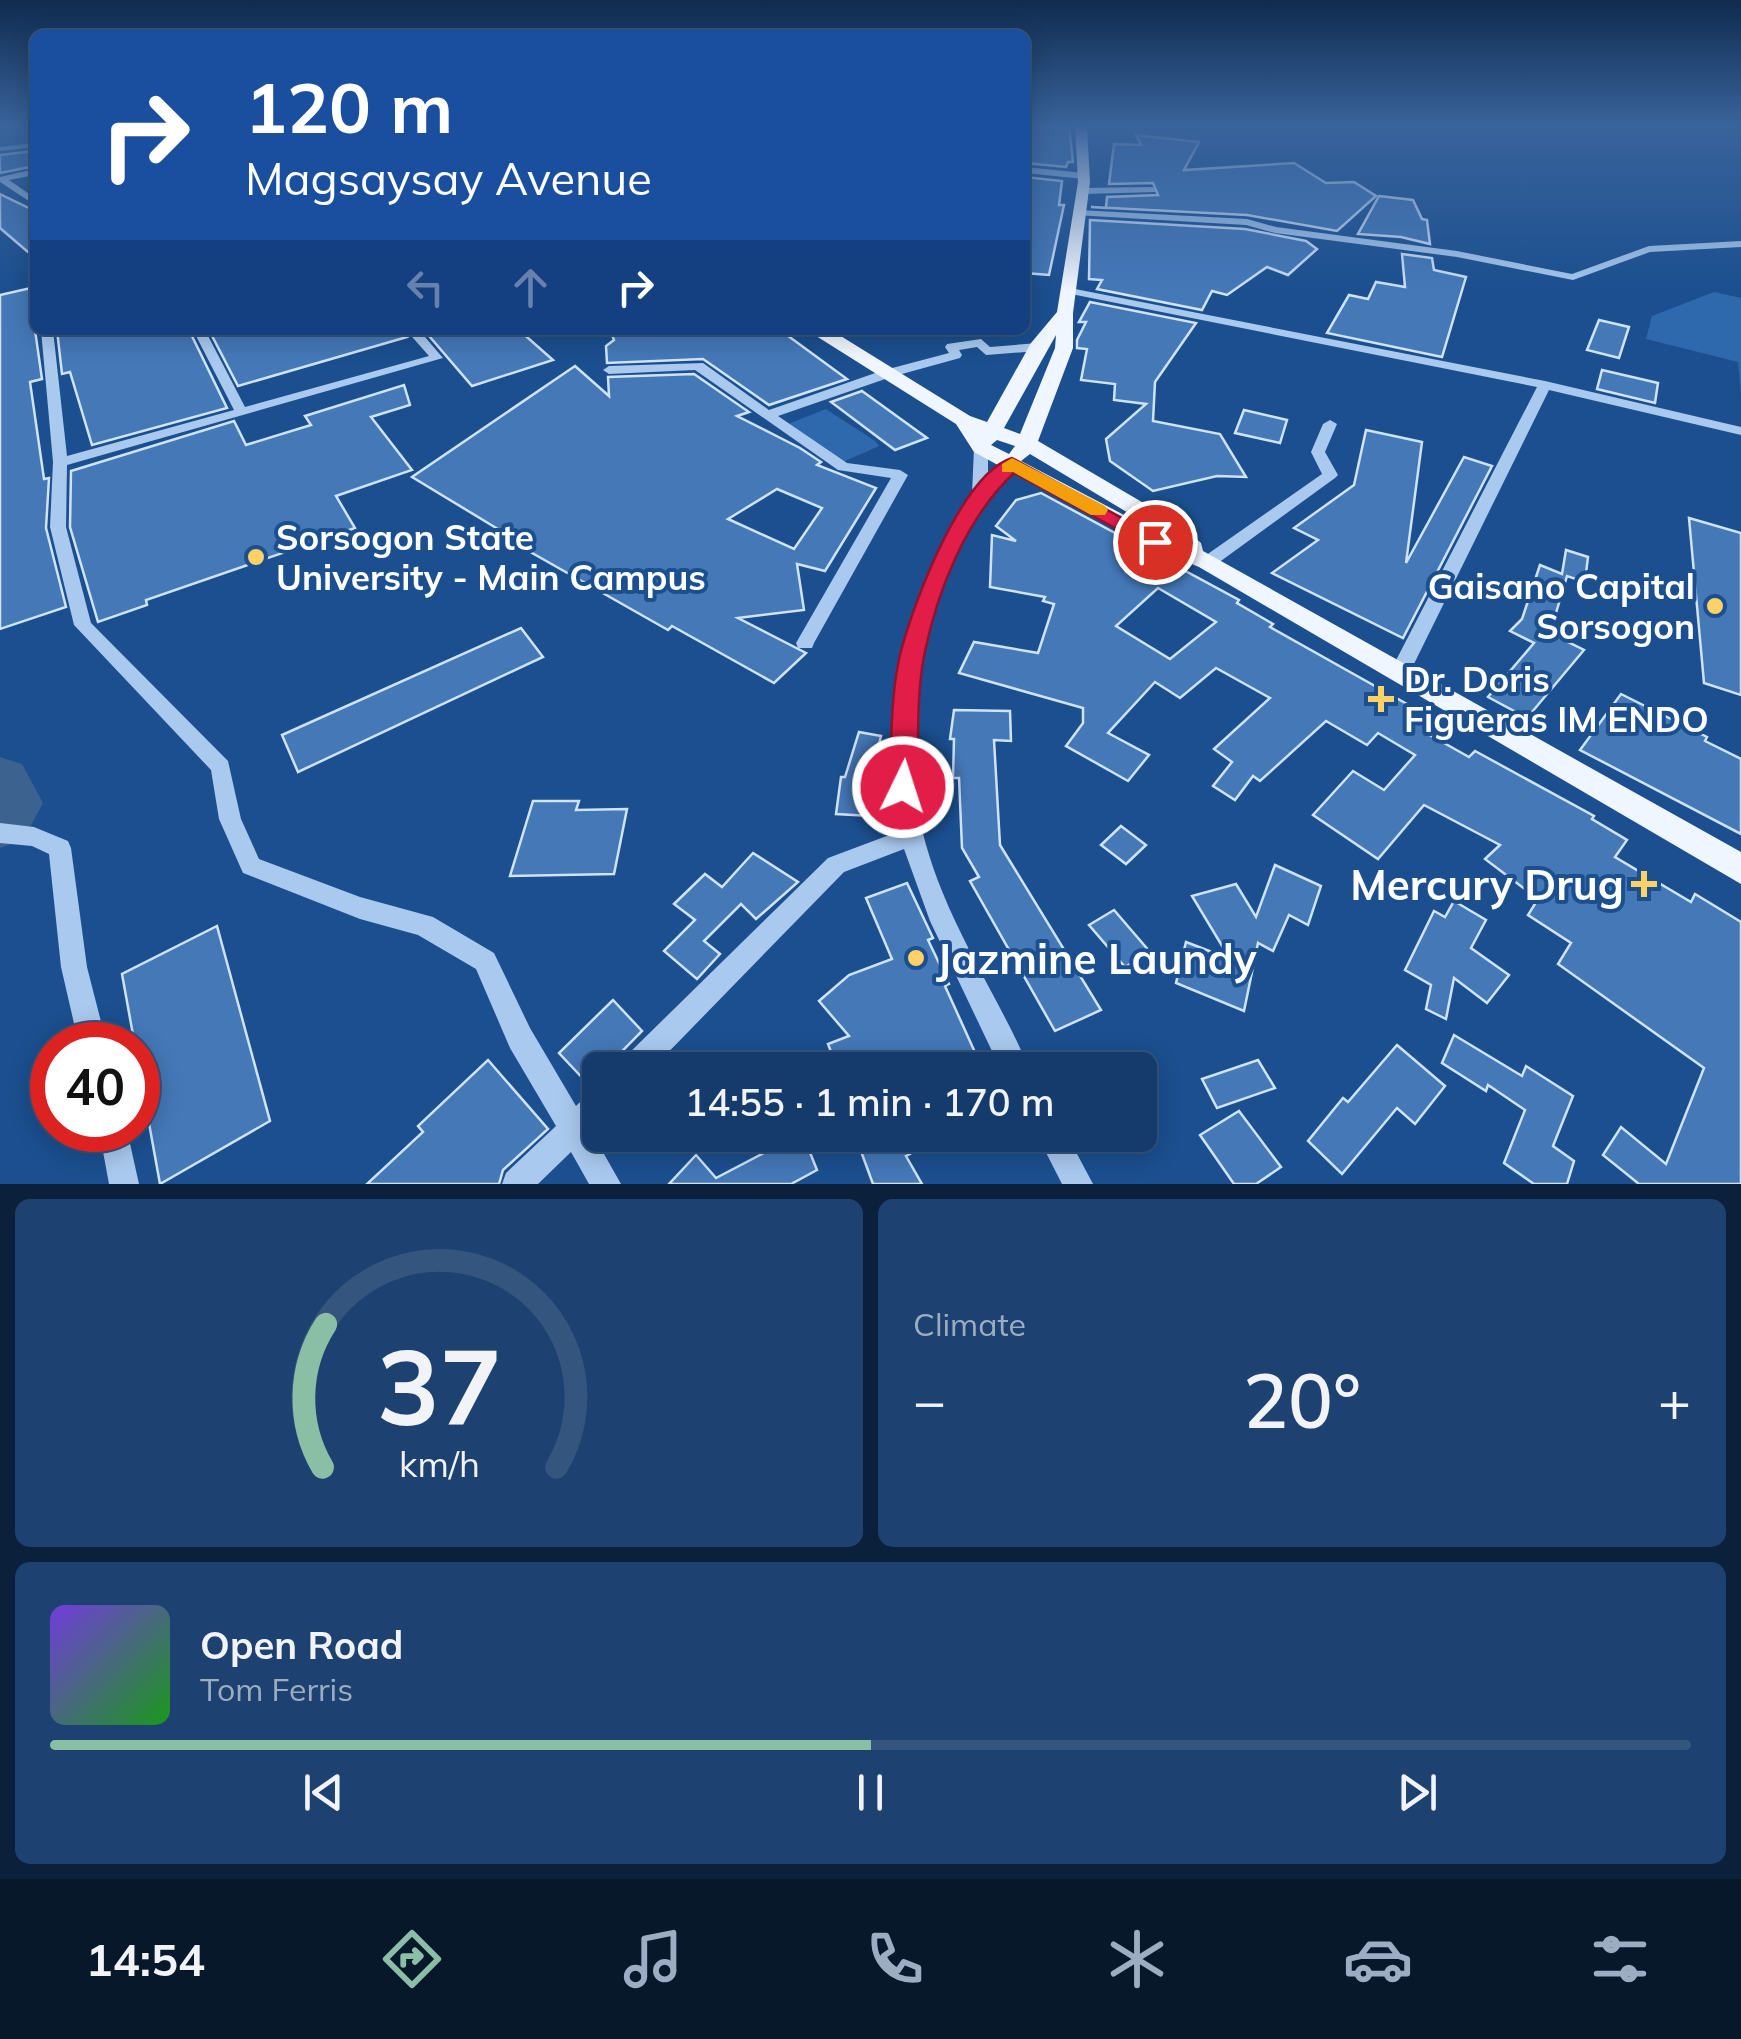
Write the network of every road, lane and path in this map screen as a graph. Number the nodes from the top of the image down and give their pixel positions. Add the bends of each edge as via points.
1 (7, 182) edge
2 (1076, 182) edge
3 (1083, 184) junction
4 (1152, 190) dead end
5 (30, 199) edge
6 (1078, 213) junction
7 (1741, 244) edge
8 (1070, 291) junction
9 (1066, 313) junction
10 (47, 335) edge
11 (202, 335) edge
12 (416, 335) edge
13 (827, 335) edge
14 (1038, 347) junction
15 (609, 370) dead end
16 (886, 374) junction
17 (1546, 385) junction
18 (242, 413) junction
19 (767, 415) junction
20 (1330, 424) dead end
21 (1741, 430) edge
22 (988, 439) junction
23 (1027, 444) junction
24 (60, 462) junction
25 (1012, 464) junction
26 (980, 494) junction
27 (1208, 562) junction
28 (805, 643) dead end
29 (1400, 672) junction
30 (0, 833) edge
31 (912, 836) junction
32 (1741, 869) edge
33 (87, 1022) edge
34 (650, 1052) edge
35 (1007, 1052) edge
36 (582, 1120) edge
37 (573, 1129) junction
38 (118, 1152) edge
39 (1060, 1152) edge
40 (124, 1184) edge
41 (517, 1184) edge
42 (606, 1184) edge
43 (1078, 1184) edge

1 - 5 street
2 - 3 street
3 - 4 street
3 - 6 main road
6 - 7 street via 1247,222 1573,277 1649,248
6 - 8 main road
8 - 9 main road
8 - 17 street
9 - 14 main road
9 - 23 main road via 1064,348
10 - 24 street
11 - 18 street
12 - 18 street via 437,358
13 - 16 main road
14 - 16 street via 951,347 956,356
14 - 22 main road
15 - 19 street via 698,366
16 - 19 street
16 - 22 main road
17 - 21 street
17 - 29 street
18 - 24 street
19 - 28 street via 844,467 900,475
20 - 27 street via 1318,452 1330,474
22 - 23 main road
22 - 25 main road
22 - 26 street
23 - 25 main road
23 - 27 main road via 1173,530
24 - 37 street via 58,527 83,625 220,767 230,819 251,866 424,925 485,961
25 - 26 street
25 - 27 main road via 1155,542
26 - 31 street via 938,573 912,658 903,787
27 - 29 main road
29 - 32 main road
30 - 33 street via 60,848
31 - 34 street via 836,865
31 - 35 street
36 - 37 street
37 - 41 street
37 - 42 street
38 - 40 street
39 - 43 street

